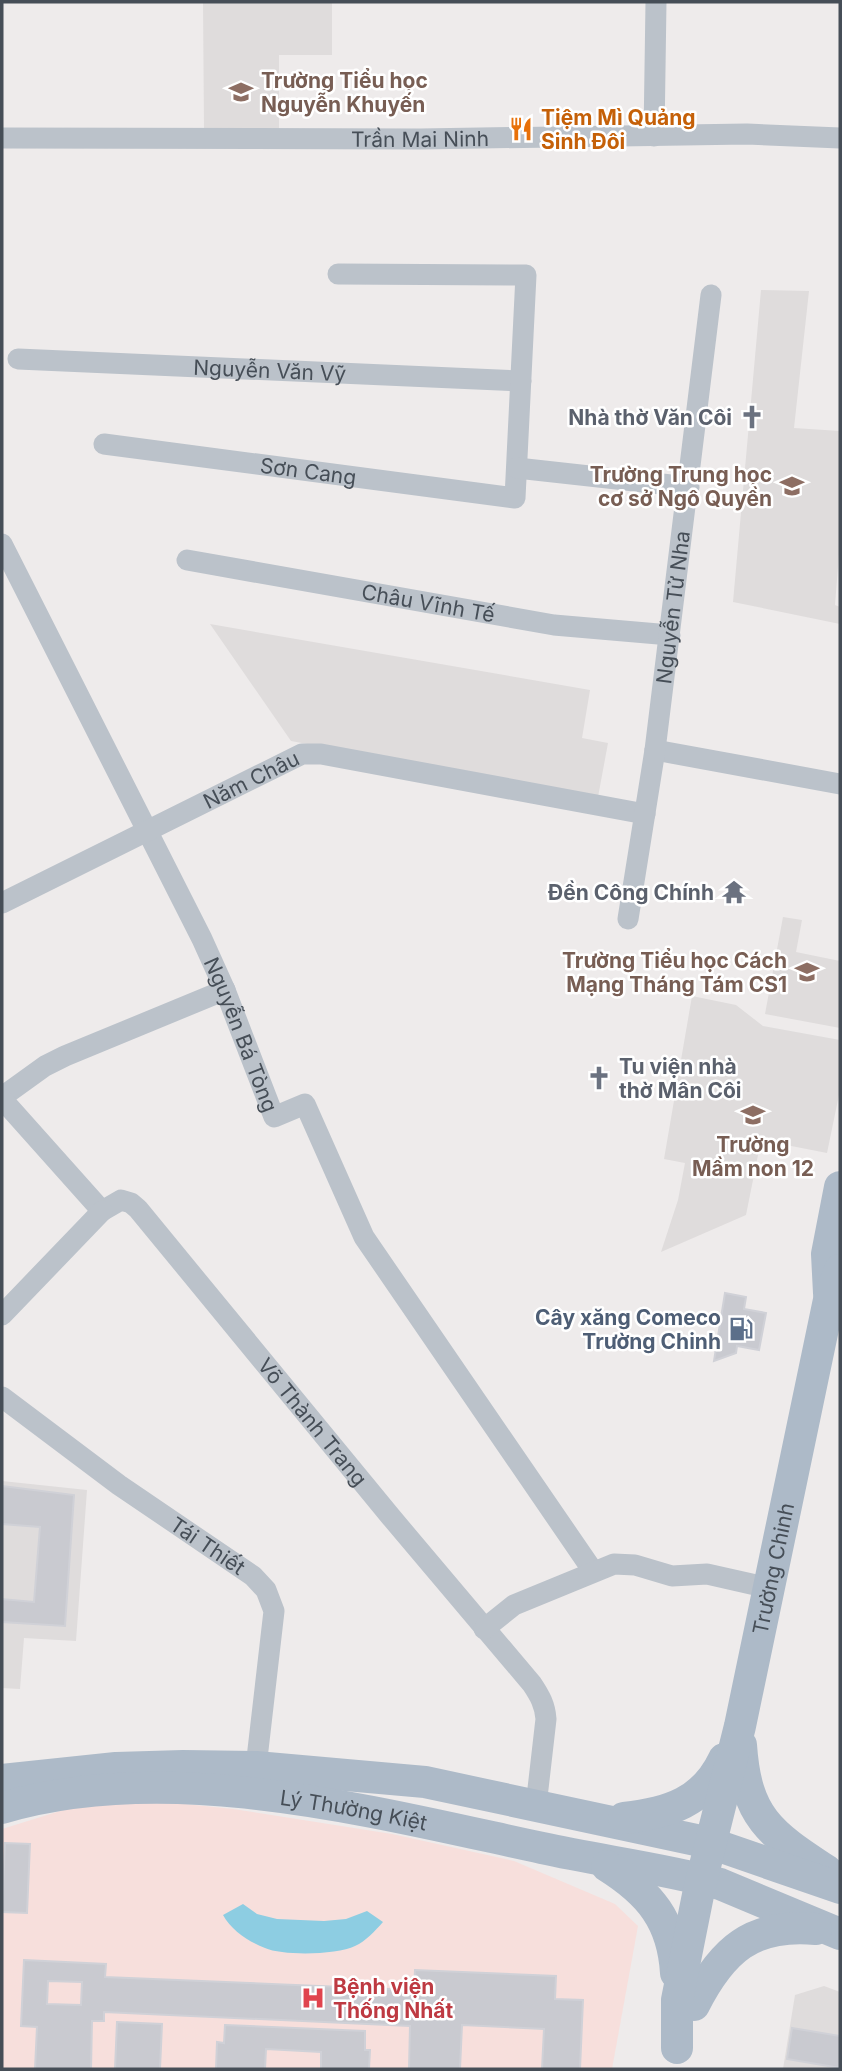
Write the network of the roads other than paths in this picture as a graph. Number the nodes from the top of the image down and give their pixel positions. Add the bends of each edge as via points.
1 (656, 2) edge
2 (654, 136) junction
3 (2, 138) edge
4 (840, 138) edge
5 (338, 274) dead end
6 (711, 295) dead end
7 (19, 359) dead end
8 (521, 381) junction
9 (104, 444) dead end
10 (517, 468) junction
11 (689, 487) junction
12 (2, 544) edge
13 (187, 560) dead end
14 (670, 635) junction
15 (655, 750) junction
16 (840, 784) edge
17 (645, 814) junction
18 (147, 830) junction
19 (2, 903) edge
20 (628, 919) dead end
21 (225, 990) junction
22 (2, 1098) edge
23 (840, 1186) edge
24 (102, 1211) junction
25 (837, 1289) edge
26 (2, 1315) edge
27 (840, 1354) edge
28 (812, 1382) junction
29 (2, 1397) edge
30 (593, 1571) junction
31 (769, 1588) junction
32 (484, 1629) junction
33 (740, 1726) junction
34 (256, 1767) junction
35 (2, 1780) edge
36 (536, 1807) junction
37 (2, 1808) edge
38 (592, 1818) junction
39 (642, 1829) junction
40 (719, 1845) junction
41 (597, 1860) junction
42 (633, 1866) junction
43 (840, 1880) edge
44 (711, 1881) junction
45 (840, 1888) edge
46 (836, 1932) edge
47 (685, 2002) junction
48 (675, 2058) edge

1 - 2 street
2 - 3 street, Trần Mai Ninh
2 - 4 street, Trần Mai Ninh
5 - 8 street via 526,275
6 - 11 street, Nguyễn Tử Nha
7 - 8 street, Nguyễn Văn Vỹ
8 - 10 street
9 - 10 street, Sơn Cang via 515,498
10 - 11 street
11 - 14 street, Nguyễn Tử Nha
12 - 18 street, Nguyễn Bá Tòng
13 - 14 street, Châu Vĩnh Tế via 554,625
14 - 15 street, Nguyễn Tử Nha
15 - 16 street
15 - 17 street, Nguyễn Tử Nha
17 - 18 street, Năm Châu via 312,753 292,758
17 - 20 street, Nguyễn Tử Nha
18 - 19 street, Năm Châu
18 - 21 street, Nguyễn Bá Tòng
21 - 22 street via 65,1056
21 - 30 street, Nguyễn Bá Tòng via 275,1117 305,1104 364,1237
22 - 24 street
23 - 25 main road, Trường Chinh via 827,1254
24 - 26 street
24 - 32 street, Võ Thành Trang via 121,1200 138,1209
25 - 28 main road, Trường Chinh
27 - 28 main road
28 - 31 main road, Trường Chinh
29 - 34 street, Tái Thiết via 119,1485 253,1576 266,1590 274,1611
30 - 31 street via 624,1563 672,1576 707,1574
30 - 32 street via 514,1605
31 - 33 main road, Trường Chinh
32 - 36 street, Võ Thành Trang via 532,1684 545,1708
33 - 38 main road via 712,1780 688,1801 644,1816
33 - 40 main road, Trường Chinh
33 - 43 main road via 747,1790 755,1809 776,1835
34 - 35 main road, Lý Thường Kiệt via 116,1768
34 - 36 main road, Lý Thường Kiệt via 425,1782
36 - 38 main road, Lý Thường Kiệt
37 - 41 main road, Lý Thường Kiệt via 116,1789 252,1794 321,1802
38 - 39 main road
39 - 40 main road
39 - 42 main road
40 - 44 main road, Trường Chinh
40 - 45 main road
41 - 42 main road, Lý Thường Kiệt
41 - 47 main road via 639,1889 663,1919
42 - 44 main road, Lý Thường Kiệt
44 - 46 main road, Lý Thường Kiệt
44 - 47 main road, Trường Chinh
46 - 47 main road via 799,1928 762,1933 745,1941 718,1965
47 - 48 main road

